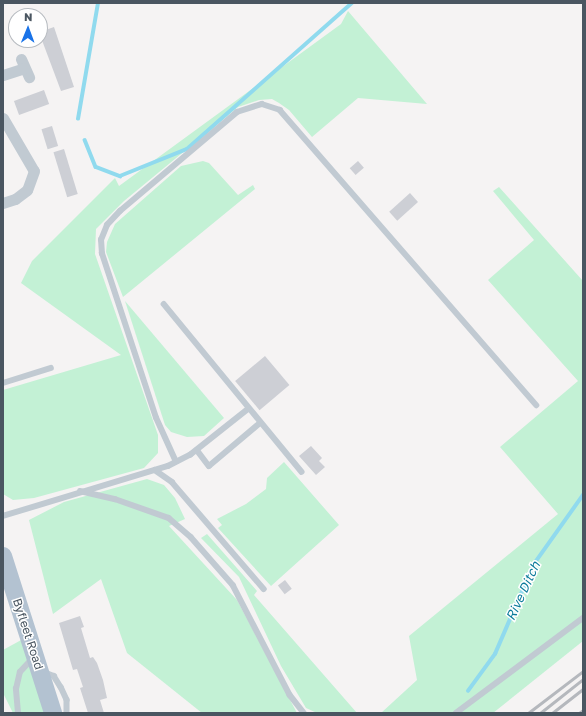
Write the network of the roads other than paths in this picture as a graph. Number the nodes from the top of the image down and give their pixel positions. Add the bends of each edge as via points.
1 (25, 68) dead end
2 (3, 76) edge
3 (3, 118) edge
4 (4, 209) edge
5 (164, 304) dead end
6 (51, 368) dead end
7 (3, 383) edge
8 (536, 405) dead end
9 (248, 409) junction
10 (260, 423) junction
11 (197, 450) junction
12 (176, 462) junction
13 (155, 470) junction
14 (302, 472) dead end
15 (80, 491) junction
16 (3, 516) edge
17 (3, 556) edge
18 (264, 589) dead end
19 (583, 618) edge
20 (37, 663) junction
21 (18, 713) edge
22 (53, 713) edge
23 (67, 713) edge
24 (304, 713) edge
25 (456, 713) edge

1 - 2 street
3 - 4 street via 34,171 27,190
5 - 9 lane
6 - 7 lane
8 - 12 lane via 280,110 270,105 257,105 237,112 120,211 107,225 101,240 102,254 156,418
9 - 10 lane
9 - 11 lane
10 - 11 lane via 209,466
10 - 14 lane
11 - 12 lane
12 - 13 lane
13 - 15 lane
13 - 18 lane via 172,482
15 - 16 lane
15 - 24 lane via 115,499 169,518 191,537 233,584 290,695
17 - 20 main road, Byfleet Road
19 - 25 lane
20 - 21 lane via 20,672 16,689
20 - 22 main road, Byfleet Road
20 - 23 lane via 54,676 67,700

